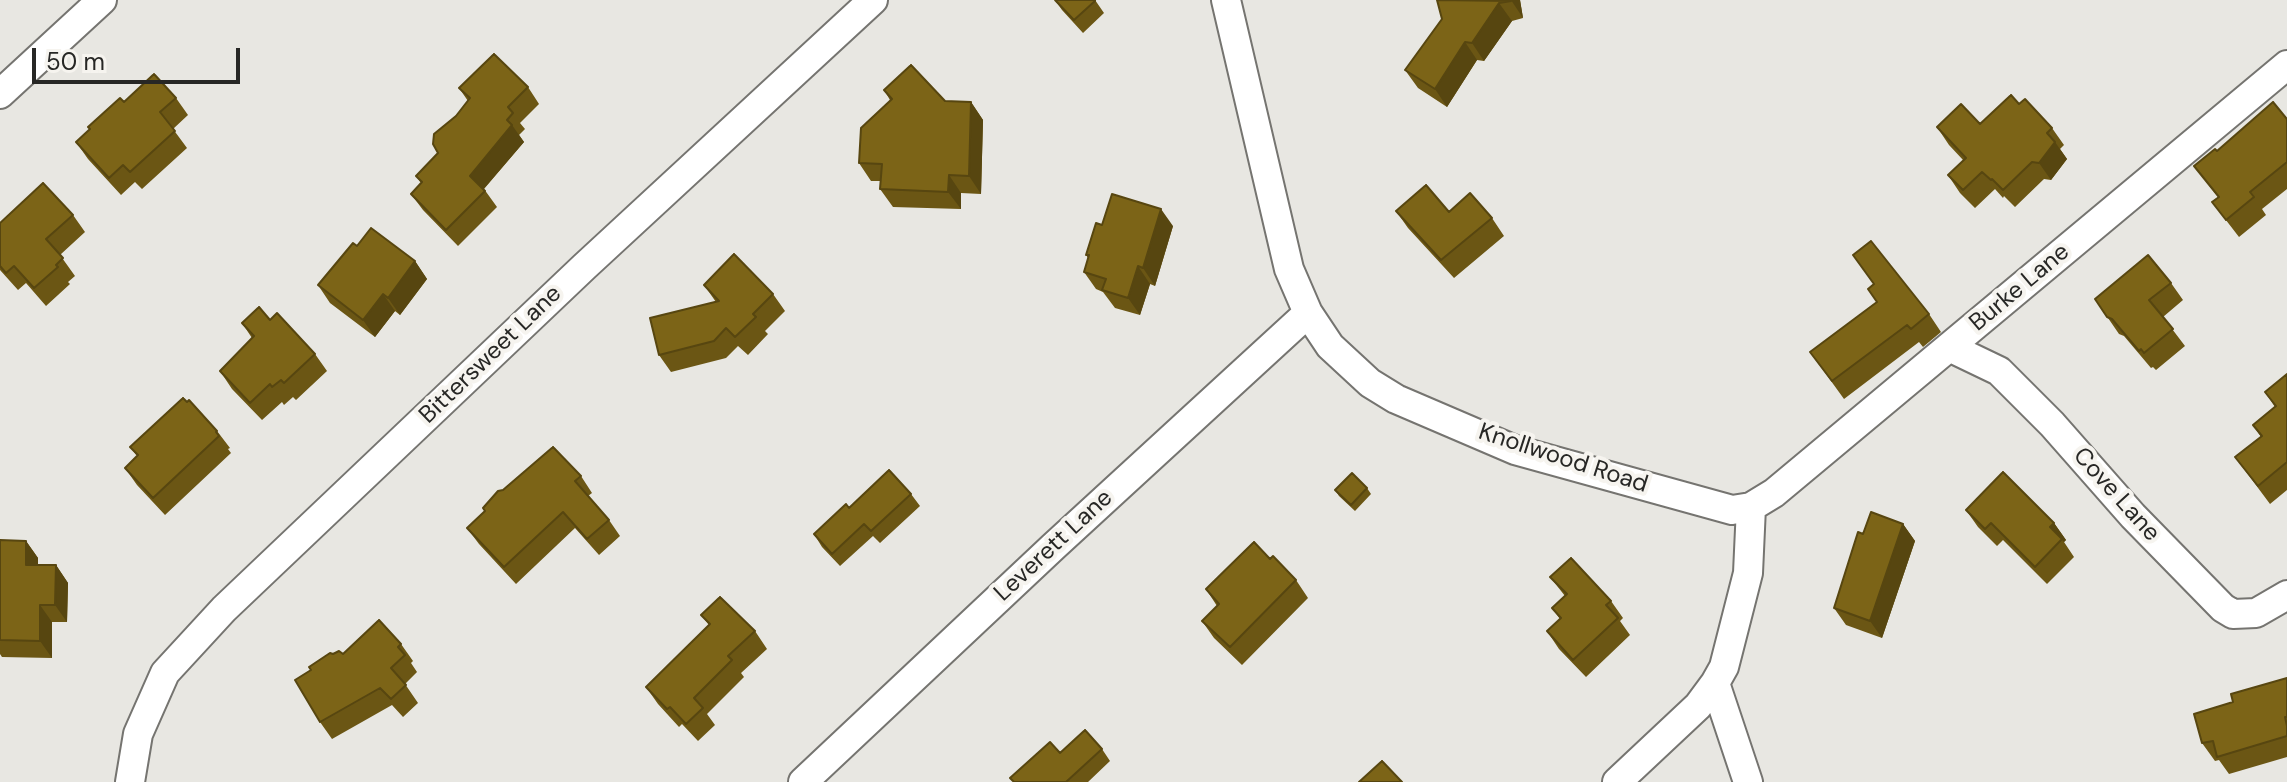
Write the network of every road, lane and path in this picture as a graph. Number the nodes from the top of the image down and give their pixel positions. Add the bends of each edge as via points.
1 (102, 0) edge
2 (873, 0) edge
3 (1226, 0) edge
4 (2287, 65) edge
5 (0, 94) edge
6 (1308, 313) junction
7 (1949, 347) junction
8 (1751, 507) junction
9 (2287, 595) edge
10 (1715, 683) junction
11 (130, 782) edge
12 (803, 782) edge
13 (1617, 782) edge
14 (1748, 782) edge

1 - 5 street
2 - 11 street, Bittersweet Lane via 224,609 165,673 138,734
3 - 6 street, Knollwood Road via 1289,269
4 - 7 street, Burke Lane
6 - 8 street, Knollwood Road via 1330,346 1396,399 1515,450 1732,510
6 - 12 street, Leverett Lane
7 - 8 street, Burke Lane
7 - 9 street, Cove Lane via 1999,371 2223,608 2233,614 2256,613
8 - 10 street via 1748,573 1724,667
10 - 13 street via 1698,706
10 - 14 street

